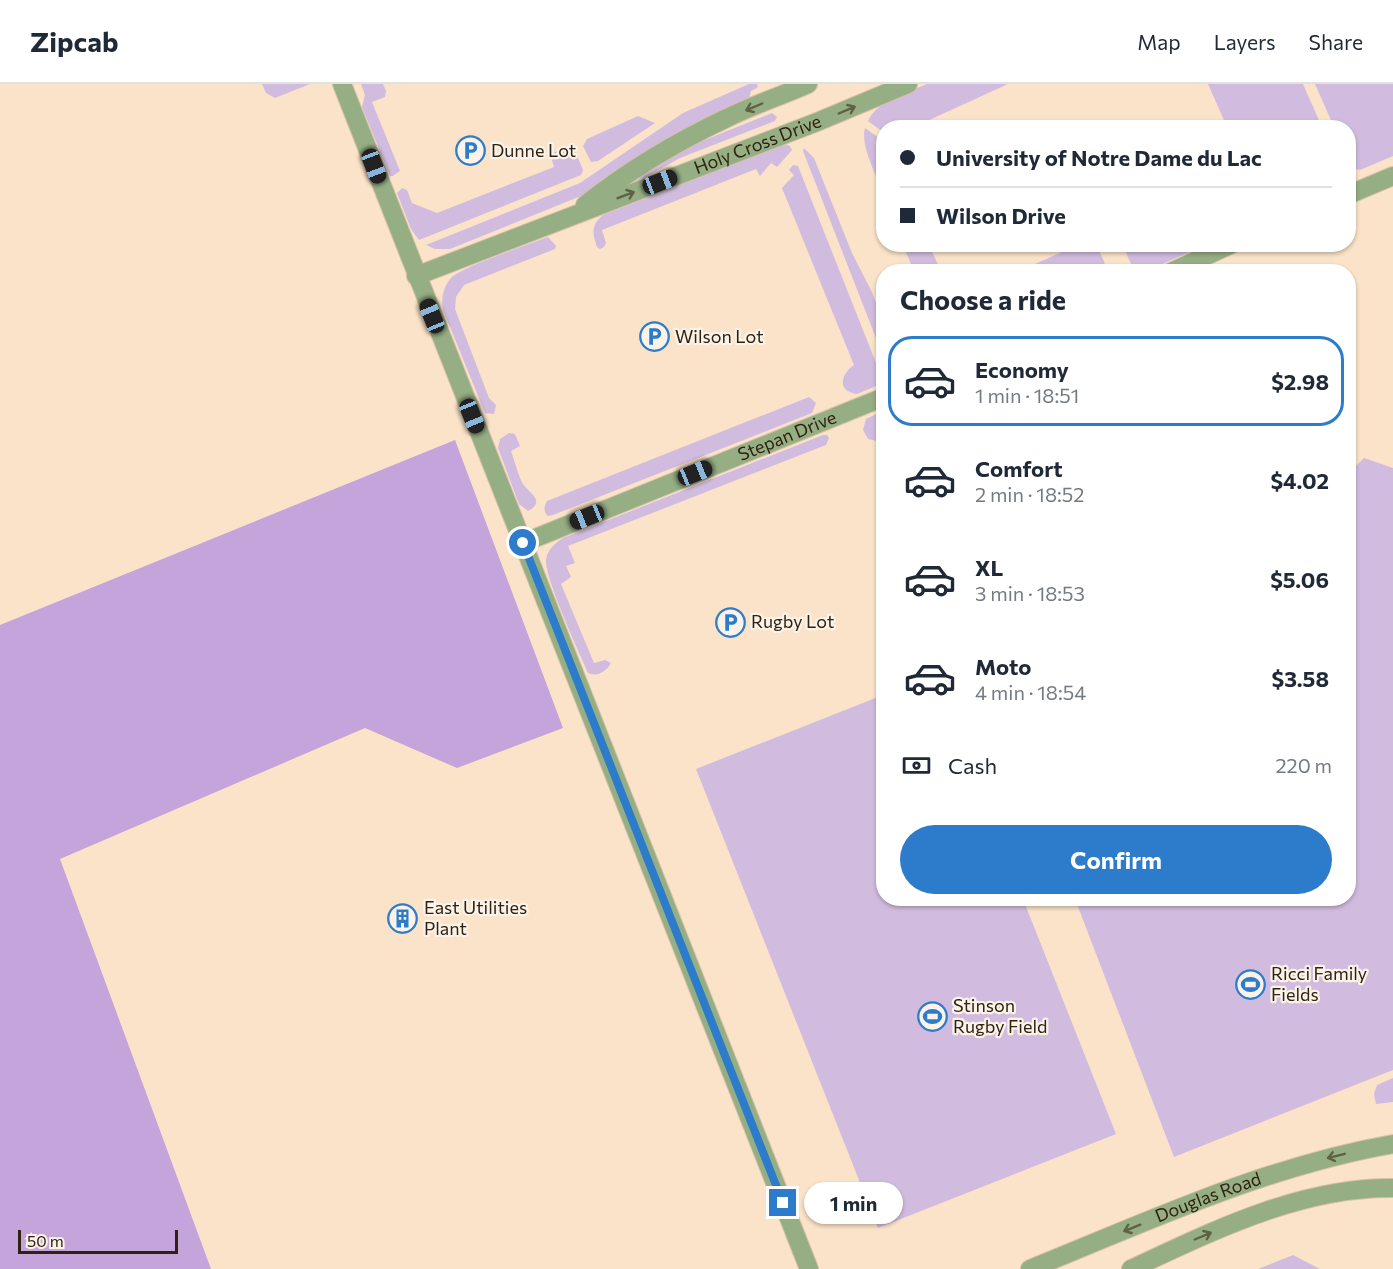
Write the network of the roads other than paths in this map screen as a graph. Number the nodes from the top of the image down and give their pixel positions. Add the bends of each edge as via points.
1 (342, 84) edge
2 (808, 84) edge
3 (908, 84) edge
4 (1393, 176) edge
5 (1356, 192) edge
6 (572, 216) junction
7 (1215, 252) edge
8 (1188, 264) edge
9 (416, 276) junction
10 (876, 400) edge
11 (523, 543) junction
12 (1393, 1144) edge
13 (1393, 1188) edge
14 (809, 1269) edge
15 (1030, 1269) edge
16 (1131, 1269) edge

1 - 9 street
2 -> 6 street, Holy Cross Drive via 728,117 664,150 610,185
6 -> 3 street, Holy Cross Drive
4 - 5 street
6 - 9 street, Holy Cross Drive
7 - 8 street
9 - 11 street
10 - 11 street, Stepan Drive
11 - 14 street
12 -> 15 street, Douglas Road via 1300,1165 1226,1190
16 -> 13 street, Douglas Road via 1270,1209 1317,1197

